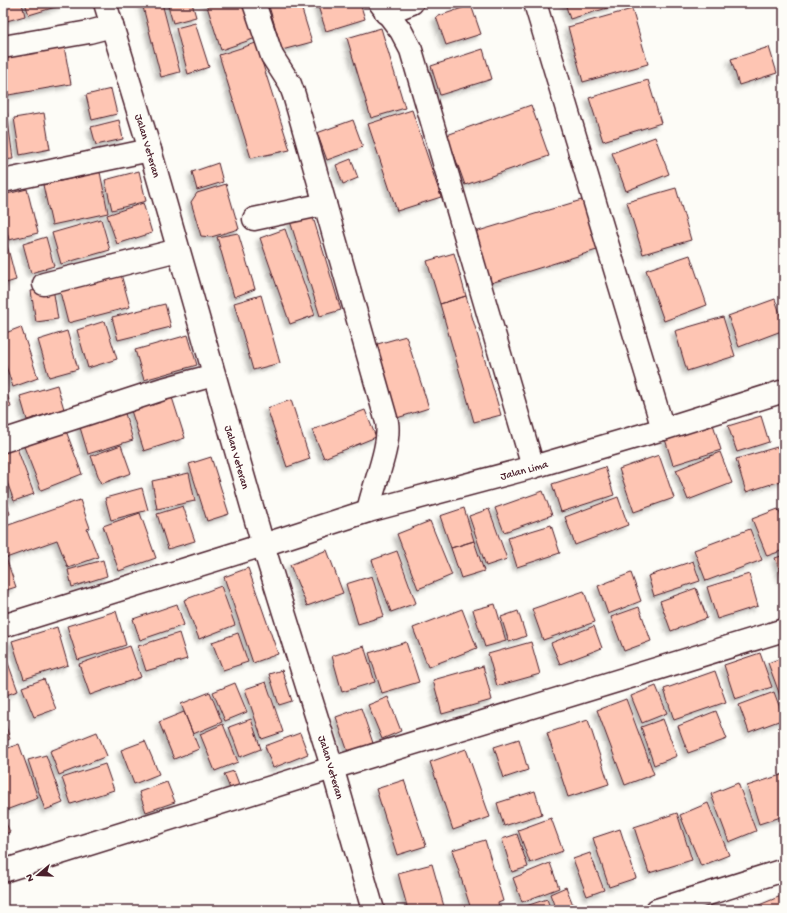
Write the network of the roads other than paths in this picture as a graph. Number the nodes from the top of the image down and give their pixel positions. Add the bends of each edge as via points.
1 (104, 3) edge
2 (254, 3) edge
3 (412, 3) edge
4 (535, 3) edge
5 (383, 8) edge
6 (112, 26) junction
7 (3, 48) edge
8 (150, 150) junction
9 (3, 181) edge
10 (326, 204) junction
11 (254, 219) dead end
12 (178, 250) junction
13 (44, 284) dead end
14 (214, 375) junction
15 (784, 391) edge
16 (663, 429) junction
17 (3, 441) edge
18 (533, 467) junction
19 (368, 511) junction
20 (263, 545) junction
21 (3, 626) edge
22 (784, 630) edge
23 (332, 768) junction
24 (784, 870) edge
25 (3, 871) edge
26 (373, 910) edge
27 (657, 910) edge

1 - 6 street, Jalan Veteran
2 - 10 street via 272,56 294,95
3 - 5 street
4 - 16 street
5 - 18 street via 401,31 411,50
6 - 7 street
6 - 8 street, Jalan Veteran
8 - 9 street
8 - 12 street, Jalan Veteran
10 - 11 street
10 - 19 street via 388,428 386,447
12 - 13 street
12 - 14 street, Jalan Veteran
14 - 17 street
14 - 20 street, Jalan Veteran
15 - 16 street, Jalan Lima
16 - 18 street, Jalan Lima
18 - 19 street, Jalan Lima
19 - 20 street, Jalan Lima
20 - 21 street, Jalan Lima
20 - 23 street, Jalan Veteran
22 - 23 street
23 - 25 street
23 - 26 street, Jalan Veteran
24 - 27 street

